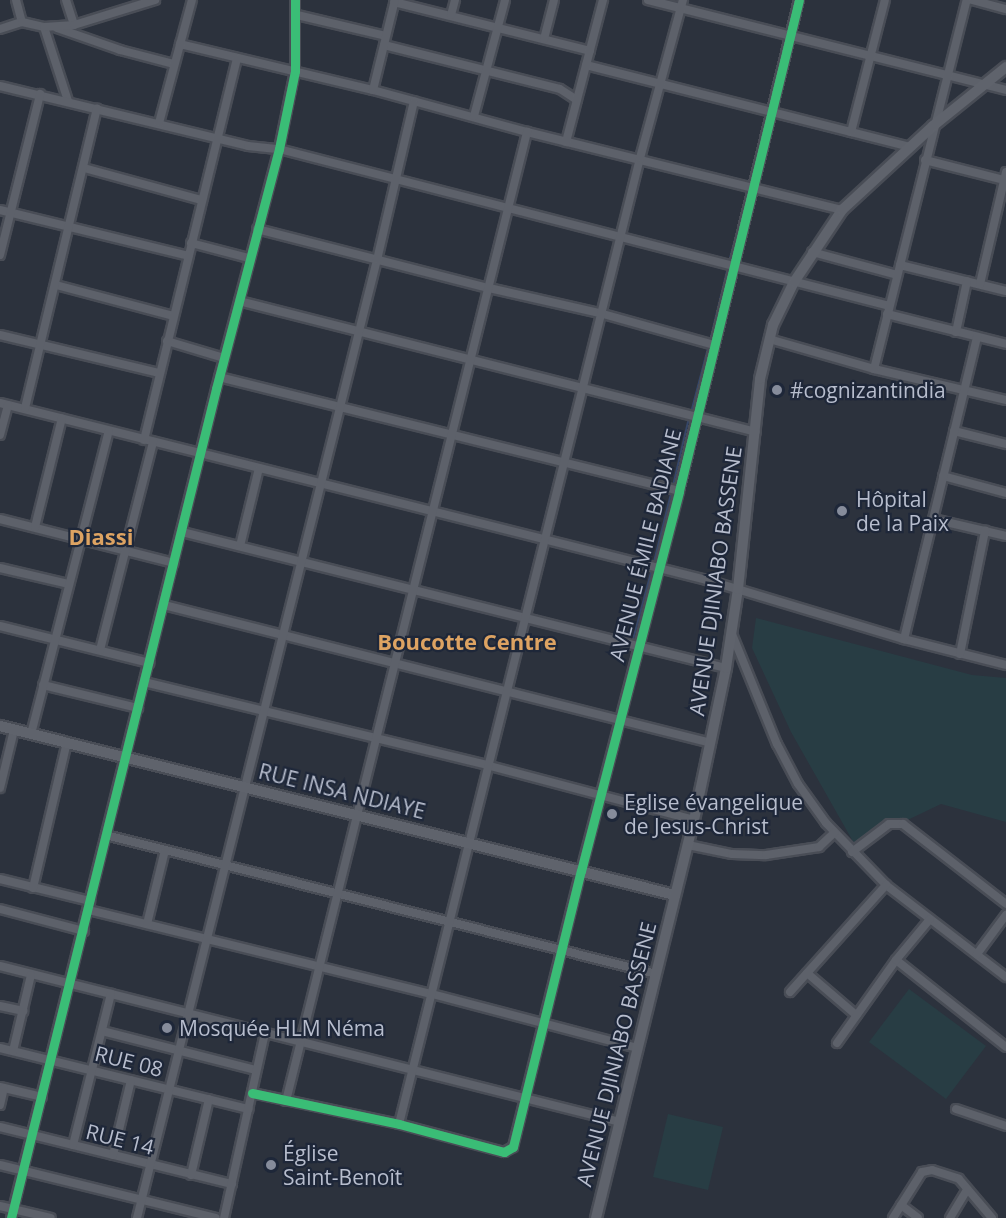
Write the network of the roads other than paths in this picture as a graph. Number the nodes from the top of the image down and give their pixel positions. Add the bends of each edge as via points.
1 (16, 0) edge
2 (66, 0) edge
3 (155, 0) edge
4 (192, 0) edge
5 (295, 0) edge
6 (455, 0) edge
7 (505, 0) edge
8 (554, 0) edge
9 (603, 0) edge
10 (648, 0) edge
11 (799, 0) edge
12 (885, 0) edge
13 (967, 0) edge
14 (972, 0) edge
15 (394, 1) edge
16 (128, 4) edge
17 (682, 4) edge
18 (1006, 9) edge
19 (297, 15) junction
20 (451, 15) junction
21 (22, 22) junction
22 (74, 25) junction
23 (44, 27) junction
24 (55, 27) junction
25 (497, 27) junction
26 (0, 29) edge
27 (790, 36) junction
28 (544, 39) junction
29 (385, 41) junction
30 (180, 44) junction
31 (590, 51) junction
32 (870, 57) junction
33 (237, 58) junction
34 (174, 64) junction
35 (586, 65) junction
36 (1006, 67) edge
37 (295, 71) junction
38 (485, 72) junction
39 (946, 75) junction
40 (660, 82) junction
41 (985, 85) junction
42 (0, 86) edge
43 (373, 90) junction
44 (1006, 90) edge
45 (40, 94) junction
46 (577, 100) junction
47 (68, 101) junction
48 (414, 101) junction
49 (98, 109) junction
50 (771, 111) junction
51 (474, 116) junction
52 (159, 123) junction
53 (933, 126) junction
54 (527, 132) junction
55 (851, 132) junction
56 (217, 137) junction
57 (566, 142) junction
58 (910, 147) junction
59 (279, 149) junction
60 (640, 158) junction
61 (925, 160) junction
62 (84, 168) junction
63 (1005, 176) edge
64 (397, 180) junction
65 (753, 189) junction
66 (201, 200) junction
67 (510, 207) junction
68 (0, 210) edge
69 (842, 210) junction
70 (10, 213) junction
71 (70, 227) junction
72 (257, 229) junction
73 (622, 236) junction
74 (191, 243) junction
75 (812, 252) junction
76 (0, 255) edge
77 (188, 256) junction
78 (249, 258) junction
79 (377, 260) junction
80 (734, 264) junction
81 (899, 270) junction
82 (967, 281) junction
83 (794, 282) junction
84 (980, 284) junction
85 (56, 285) junction
86 (489, 288) junction
87 (1006, 291) edge
88 (239, 301) junction
89 (888, 310) junction
90 (603, 314) junction
91 (173, 316) junction
92 (956, 332) junction
93 (358, 333) junction
94 (0, 334) edge
95 (977, 337) junction
96 (769, 339) junction
97 (167, 340) junction
98 (1006, 344) edge
99 (41, 345) junction
100 (714, 345) junction
101 (224, 358) junction
102 (471, 361) junction
103 (874, 369) junction
104 (159, 373) junction
105 (219, 377) junction
106 (583, 388) junction
107 (964, 392) junction
108 (1006, 400) edge
109 (4, 404) edge
110 (340, 407) junction
111 (25, 408) junction
112 (697, 416) junction
113 (62, 418) junction
114 (109, 431) junction
115 (954, 431) junction
116 (756, 432) junction
117 (0, 435) edge
118 (452, 435) junction
119 (144, 440) junction
120 (153, 442) junction
121 (1006, 444) edge
122 (200, 454) junction
123 (565, 461) junction
124 (259, 468) junction
125 (943, 476) junction
126 (319, 484) junction
127 (679, 491) junction
128 (1006, 493) edge
129 (433, 513) junction
130 (0, 519) edge
131 (933, 519) junction
132 (35, 527) junction
133 (985, 531) junction
134 (182, 532) junction
135 (1006, 536) edge
136 (81, 539) junction
137 (546, 539) junction
138 (240, 546) junction
139 (124, 550) junction
140 (300, 562) junction
141 (174, 563) junction
142 (0, 568) edge
143 (658, 568) junction
144 (69, 584) junction
145 (738, 589) junction
146 (413, 591) junction
147 (164, 606) junction
148 (526, 618) junction
149 (1, 630) edge
150 (732, 634) junction
151 (281, 637) junction
152 (54, 639) junction
153 (904, 639) junction
154 (638, 647) junction
155 (100, 650) junction
156 (960, 654) junction
157 (149, 663) junction
158 (395, 664) junction
159 (1006, 665) edge
160 (726, 668) junction
161 (144, 682) junction
162 (43, 686) junction
163 (508, 691) junction
164 (138, 708) junction
165 (263, 711) junction
166 (619, 720) junction
167 (0, 726) edge
168 (14, 730) junction
169 (31, 734) junction
170 (377, 738) junction
171 (67, 742) junction
172 (711, 743) junction
173 (126, 757) junction
174 (490, 766) junction
175 (243, 786) junction
176 (0, 788) edge
177 (600, 794) junction
178 (357, 815) junction
179 (694, 820) junction
180 (834, 833) junction
181 (106, 835) junction
182 (471, 843) junction
183 (688, 845) junction
184 (165, 850) junction
185 (852, 852) junction
186 (224, 865) junction
187 (581, 871) junction
188 (0, 879) edge
189 (886, 885) junction
190 (33, 888) junction
191 (336, 894) junction
192 (675, 895) junction
193 (1006, 904) edge
194 (89, 906) junction
195 (0, 909) edge
196 (1006, 915) edge
197 (930, 919) junction
198 (451, 922) junction
199 (147, 924) junction
200 (84, 931) junction
201 (205, 939) junction
202 (562, 951) junction
203 (977, 954) junction
204 (896, 960) junction
205 (0, 966) edge
206 (318, 967) junction
207 (807, 973) junction
208 (656, 974) junction
209 (31, 975) junction
210 (1006, 977) edge
211 (70, 984) junction
212 (790, 992) dead end
213 (111, 994) junction
214 (432, 994) junction
215 (0, 1006) edge
216 (23, 1011) junction
217 (187, 1013) junction
218 (856, 1015) junction
219 (543, 1023) junction
220 (102, 1031) junction
221 (265, 1033) junction
222 (300, 1043) junction
223 (837, 1043) dead end
224 (1006, 1047) edge
225 (0, 1048) edge
226 (638, 1048) junction
227 (178, 1049) junction
228 (13, 1051) junction
229 (51, 1060) junction
230 (413, 1069) junction
231 (92, 1070) junction
232 (256, 1070) junction
233 (131, 1080) junction
234 (2, 1087) edge
235 (168, 1089) junction
236 (252, 1093) junction
237 (42, 1097) junction
238 (524, 1098) junction
239 (209, 1099) junction
240 (286, 1101) junction
241 (0, 1106) edge
242 (249, 1109) junction
243 (956, 1109) dead end
244 (621, 1122) junction
245 (399, 1124) junction
246 (1006, 1126) edge
247 (0, 1127) edge
248 (33, 1135) junction
249 (73, 1145) junction
250 (113, 1155) junction
251 (149, 1164) junction
252 (0, 1165) edge
253 (24, 1171) junction
254 (191, 1174) junction
255 (232, 1184) junction
256 (968, 1190) junction
257 (141, 1200) junction
258 (901, 1205) junction
259 (0, 1206) edge
260 (13, 1214) edge
261 (51, 1218) edge
262 (136, 1218) edge
263 (216, 1218) edge
264 (224, 1218) edge
265 (596, 1218) edge
266 (893, 1218) edge
267 (918, 1218) edge
268 (950, 1218) edge
269 (993, 1218) edge

1 - 21 street
2 - 22 street
3 - 16 street
4 - 30 street
5 - 19 street
6 - 20 street
7 - 25 street
8 - 28 street
9 - 31 street
10 - 17 street
11 - 27 street, AVENUE ÉMILE BADIANE
12 - 32 street
13 - 39 street
14 - 18 street
15 - 20 street
15 - 29 street
16 - 22 street
17 - 27 street
17 - 40 street
19 - 29 street
19 - 37 street
20 - 25 street
21 - 23 street
21 - 26 street
22 - 24 street
23 - 24 street
23 - 47 street
24 - 34 street
25 - 28 street
25 - 38 street
27 - 32 street
27 - 50 street, AVENUE ÉMILE BADIANE
28 - 31 street
29 - 38 street
29 - 43 street
30 - 33 street
30 - 34 street
31 - 35 street
32 - 39 street
32 - 55 street
33 - 37 street
33 - 56 street
34 - 52 street
35 - 40 street
35 - 46 street
36 - 41 main road, AVENUE DJINIABO BASSENE
37 - 43 street
37 - 59 street
38 - 46 street via 560,89
38 - 51 street
39 - 41 street
39 - 53 street
40 - 50 street
40 - 60 street
41 - 44 street
41 - 53 main road, AVENUE DJINIABO BASSENE
42 - 45 street
43 - 48 street
45 - 47 street
45 - 70 street
46 - 57 street
47 - 49 street
48 - 51 street
48 - 64 street
49 - 52 street
49 - 62 street
50 - 55 street
50 - 65 street, AVENUE ÉMILE BADIANE
51 - 54 street
52 - 56 street
53 - 58 main road, AVENUE DJINIABO BASSENE
53 - 61 street
54 - 57 street
54 - 67 street
55 - 58 street
56 - 59 street
56 - 66 street
57 - 60 street
58 - 69 main road, AVENUE DJINIABO BASSENE
59 - 64 street
59 - 72 street
60 - 65 street
60 - 73 street
61 - 63 street
61 - 81 street
62 - 66 street
62 - 71 street
63 - 84 street
64 - 67 street
64 - 79 street
65 - 69 street
65 - 80 street, AVENUE ÉMILE BADIANE
66 - 74 street
67 - 73 street
67 - 86 street
68 - 70 street
69 - 75 main road, AVENUE DJINIABO BASSENE
70 - 71 street
70 - 76 street
71 - 77 street
71 - 85 street
72 - 78 street
72 - 79 street
73 - 80 street
73 - 90 street
74 - 77 street
74 - 78 street
75 - 81 street
75 - 83 main road, AVENUE DJINIABO BASSENE
77 - 91 street
78 - 88 street
79 - 86 street
79 - 93 street
80 - 83 street
80 - 100 street, AVENUE ÉMILE BADIANE
81 - 82 street
81 - 89 street
82 - 84 street
82 - 92 street
83 - 89 street
83 - 96 main road, AVENUE DJINIABO BASSENE
84 - 87 street
85 - 91 street
85 - 99 street
86 - 90 street
86 - 102 street
88 - 93 street
88 - 101 street
89 - 92 street
89 - 103 street
90 - 100 street
90 - 106 street
91 - 97 street
92 - 95 street
93 - 102 street
93 - 110 street
94 - 99 street
95 - 98 street
95 - 107 street
96 - 103 street
96 - 116 main road, AVENUE DJINIABO BASSENE via 760,379
97 - 101 street
97 - 104 street
99 - 104 street
99 - 111 street
100 - 112 street, AVENUE ÉMILE BADIANE
101 - 105 street
102 - 106 street
102 - 118 street
103 - 107 street
104 - 119 street
105 - 110 street
105 - 122 street
106 - 112 street
106 - 123 street
107 - 108 street
107 - 115 street
109 - 111 street
109 - 117 street
110 - 118 street
110 - 126 street
111 - 113 street
112 - 116 street
112 - 127 street, AVENUE ÉMILE BADIANE
113 - 114 street
113 - 132 street
114 - 119 street
114 - 136 street
115 - 121 street
115 - 125 street
116 - 145 main road, AVENUE DJINIABO BASSENE
118 - 123 street
118 - 129 street
119 - 120 street
120 - 122 street
120 - 139 street
122 - 124 street
122 - 134 street
123 - 127 street
123 - 137 street
124 - 126 street
124 - 138 street
125 - 128 street
125 - 131 street
126 - 129 street
126 - 140 street
127 - 143 street, AVENUE ÉMILE BADIANE
129 - 137 street
129 - 146 street
130 - 132 street
131 - 133 street
131 - 153 street
132 - 136 street
133 - 135 street
133 - 156 street
134 - 138 street
134 - 141 street
136 - 139 street
136 - 144 street
137 - 143 street
137 - 148 street
138 - 140 street
139 - 141 street
139 - 155 street
140 - 146 street
140 - 151 street
141 - 147 street
142 - 144 street
143 - 145 street
143 - 154 street, AVENUE ÉMILE BADIANE
144 - 152 street
145 - 150 main road, AVENUE DJINIABO BASSENE
145 - 153 street
146 - 148 street
146 - 158 street
147 - 151 street
147 - 157 street
148 - 154 street
148 - 163 street
149 - 152 street
150 - 160 main road, AVENUE DJINIABO BASSENE
150 - 180 street via 777,744
151 - 158 street
151 - 165 street
152 - 155 street
152 - 162 street
153 - 156 street
154 - 160 street
154 - 166 street, AVENUE ÉMILE BADIANE
155 - 157 street
156 - 159 street
157 - 161 street
158 - 163 street
158 - 170 street
160 - 172 main road, AVENUE DJINIABO BASSENE
161 - 164 street
161 - 165 street
162 - 164 street
162 - 169 street
163 - 166 street
163 - 174 street
164 - 173 street
165 - 170 street
165 - 175 street
166 - 172 street
166 - 177 street, AVENUE ÉMILE BADIANE
167 - 168 main road, RUE INSA NDIAYE
168 - 169 main road, RUE INSA NDIAYE
168 - 176 street
169 - 171 main road, RUE INSA NDIAYE
170 - 174 street
170 - 178 street
171 - 173 main road, RUE INSA NDIAYE
171 - 190 street
172 - 179 main road, AVENUE DJINIABO BASSENE
173 - 175 main road, RUE INSA NDIAYE
173 - 181 street
174 - 177 street
174 - 182 street
175 - 178 main road, RUE INSA NDIAYE
175 - 186 street
177 - 179 street
177 - 187 street, AVENUE ÉMILE BADIANE
178 - 182 main road, RUE INSA NDIAYE
178 - 191 street
179 - 183 main road, AVENUE DJINIABO BASSENE
180 - 183 street via 819,847 766,855 732,854
180 - 185 street
181 - 184 street
181 - 194 street
182 - 187 main road, RUE INSA NDIAYE
182 - 198 street
183 - 192 main road, AVENUE DJINIABO BASSENE
184 - 186 street
184 - 199 street
185 - 189 street
185 - 193 street via 889,824 903,824
186 - 191 street
186 - 201 street
187 - 192 main road, RUE INSA NDIAYE
187 - 202 street, AVENUE ÉMILE BADIANE
188 - 190 street
189 - 197 street
189 - 207 street
190 - 194 street
191 - 198 street
191 - 206 street
192 - 208 main road, AVENUE DJINIABO BASSENE
194 - 199 street
194 - 200 street
195 - 200 street
196 - 203 street
197 - 203 street
197 - 204 street
198 - 202 street
198 - 214 street
199 - 201 street
200 - 211 street
201 - 206 street
201 - 217 street
202 - 208 street
202 - 219 street, AVENUE ÉMILE BADIANE
203 - 210 street
204 - 218 street
204 - 224 street
205 - 209 street
206 - 214 street
206 - 222 street
207 - 212 street
207 - 218 street
208 - 226 main road, AVENUE DJINIABO BASSENE
209 - 211 street
209 - 216 street
211 - 213 street
211 - 229 street
213 - 217 street
213 - 220 street
214 - 219 street
214 - 230 street
215 - 216 street
216 - 228 street
217 - 221 street
217 - 227 street
218 - 223 street
219 - 226 street
219 - 238 street, AVENUE ÉMILE BADIANE
220 - 227 street
220 - 231 street
221 - 222 street
221 - 232 street
222 - 230 street
222 - 240 street
225 - 228 street, RUE 08
226 - 244 main road, AVENUE DJINIABO BASSENE
227 - 232 street
227 - 235 street
228 - 229 street, RUE 08
229 - 231 street, RUE 08
229 - 237 street
230 - 238 street
230 - 245 street
231 - 233 street, RUE 08
231 - 249 street
232 - 236 street
233 - 235 street, RUE 08
233 - 250 street
234 - 237 street
234 - 241 street
235 - 239 street, RUE 08
235 - 251 street
236 - 240 street
236 - 242 street
237 - 248 street
238 - 244 street
238 - 245 street, AVENUE ÉMILE BADIANE via 513,1147 508,1152
239 - 242 street, RUE 08
239 - 254 street
240 - 245 street
242 - 255 street
243 - 246 street
244 - 265 main road, AVENUE DJINIABO BASSENE
247 - 248 street, RUE 14
248 - 249 street, RUE 14
248 - 253 street
249 - 250 street, RUE 14
250 - 251 street, RUE 14
251 - 254 street, RUE 14
251 - 257 street
252 - 253 street
253 - 257 street
253 - 260 street
254 - 255 street, RUE 14
255 - 264 street
256 - 258 street via 952,1175 922,1172
256 - 268 street
256 - 269 street
257 - 262 street
257 - 263 street
258 - 266 street
258 - 267 street
259 - 260 street
260 - 261 street

